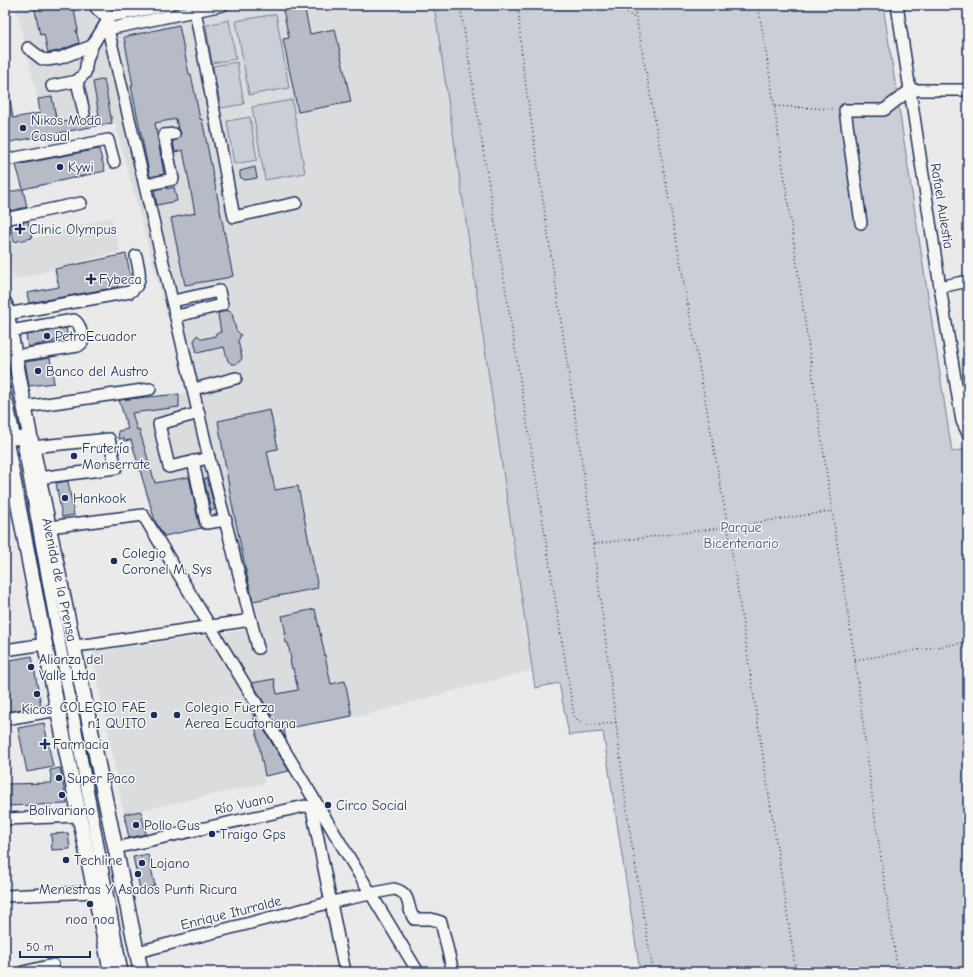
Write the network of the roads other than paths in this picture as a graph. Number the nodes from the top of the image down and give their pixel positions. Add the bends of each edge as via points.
1 (96, 5) edge
2 (105, 5) edge
3 (168, 5) edge
4 (223, 5) edge
5 (897, 5) edge
6 (194, 8) edge
7 (107, 23) junction
8 (92, 46) junction
9 (28, 48) dead end
10 (77, 81) junction
11 (52, 86) dead end
12 (910, 90) junction
13 (968, 90) edge
14 (84, 113) dead end
15 (174, 134) dead end
16 (5, 160) edge
17 (114, 162) dead end
18 (145, 185) junction
19 (81, 203) dead end
20 (296, 203) dead end
21 (5, 219) edge
22 (861, 223) dead end
23 (136, 256) dead end
24 (968, 282) edge
25 (940, 287) junction
26 (173, 300) junction
27 (6, 309) edge
28 (177, 316) junction
29 (10, 332) junction
30 (15, 356) junction
31 (236, 378) dead end
32 (150, 389) dead end
33 (194, 389) junction
34 (5, 392) edge
35 (25, 407) junction
36 (199, 413) junction
37 (968, 434) edge
38 (16, 439) edge
39 (209, 458) junction
40 (193, 461) junction
41 (38, 478) junction
42 (226, 520) junction
43 (49, 527) junction
44 (251, 620) junction
45 (45, 644) junction
46 (73, 646) junction
47 (258, 648) dead end
48 (5, 650) edge
49 (58, 710) junction
50 (5, 719) edge
51 (79, 816) junction
52 (5, 819) edge
53 (115, 848) junction
54 (95, 892) junction
55 (5, 896) edge
56 (332, 902) junction
57 (137, 952) junction
58 (53, 965) dead end
59 (23, 972) edge
60 (111, 972) edge
61 (122, 972) edge
62 (141, 972) edge
63 (346, 972) edge
64 (418, 972) edge
65 (453, 972) edge

1 - 7 street
2 - 7 street
3 - 7 street
4 - 6 street
5 - 12 street, Rafael Aulestia
6 - 7 street
6 - 20 street via 234,216
7 - 8 street
7 - 18 street
8 - 9 street via 47,60 39,58
8 - 10 street via 85,73
10 - 11 street
10 - 14 street
12 - 13 street
12 - 22 street via 884,110 844,110
12 - 25 street, Rafael Aulestia
15 - 18 street via 164,135 173,179
16 - 17 street via 108,140
18 - 26 street
19 - 21 street
23 - 27 street via 139,280 136,288 130,292
24 - 25 street
25 - 37 street, Rafael Aulestia via 962,421
26 - 28 street
26 - 28 street via 219,291 222,305
27 - 29 main road, Avenida de la Prensa
28 - 33 street
29 - 30 main road, Avenida de la Prensa
29 - 30 street via 74,320 79,325 82,343 78,346
30 - 35 main road, Avenida de la Prensa
31 - 33 street
32 - 35 street
33 - 36 street
34 - 38 street
35 - 38 main road, Avenida de la Prensa
36 - 39 street
36 - 40 street via 159,424 169,467
38 - 41 main road, Avenida de la Prensa
38 - 41 street via 109,439 116,468
38 - 45 main road, Avenida de la Prensa
38 - 61 street via 59,641
39 - 40 street
39 - 42 street
40 - 42 street via 206,523
41 - 43 main road, Avenida de la Prensa
42 - 44 street
43 - 46 main road, Avenida de la Prensa
43 - 64 street via 143,515
44 - 46 street
44 - 47 street
45 - 48 street
45 - 49 main road, Avenida de la Prensa
46 - 53 main road, Avenida de la Prensa
49 - 50 street
49 - 51 main road, Avenida de la Prensa
51 - 52 street
51 - 54 main road, Avenida de la Prensa
53 - 56 street, Río Vuano via 305,806 310,807
53 - 57 main road, Avenida de la Prensa
54 - 55 street
54 - 60 main road, Avenida de la Prensa
56 - 57 street, Enrique Iturralde
56 - 63 street
56 - 65 street, Enrique Iturralde via 394,889 401,891 407,898 409,912 414,919 441,922
57 - 62 main road, Avenida de la Prensa
58 - 59 street

